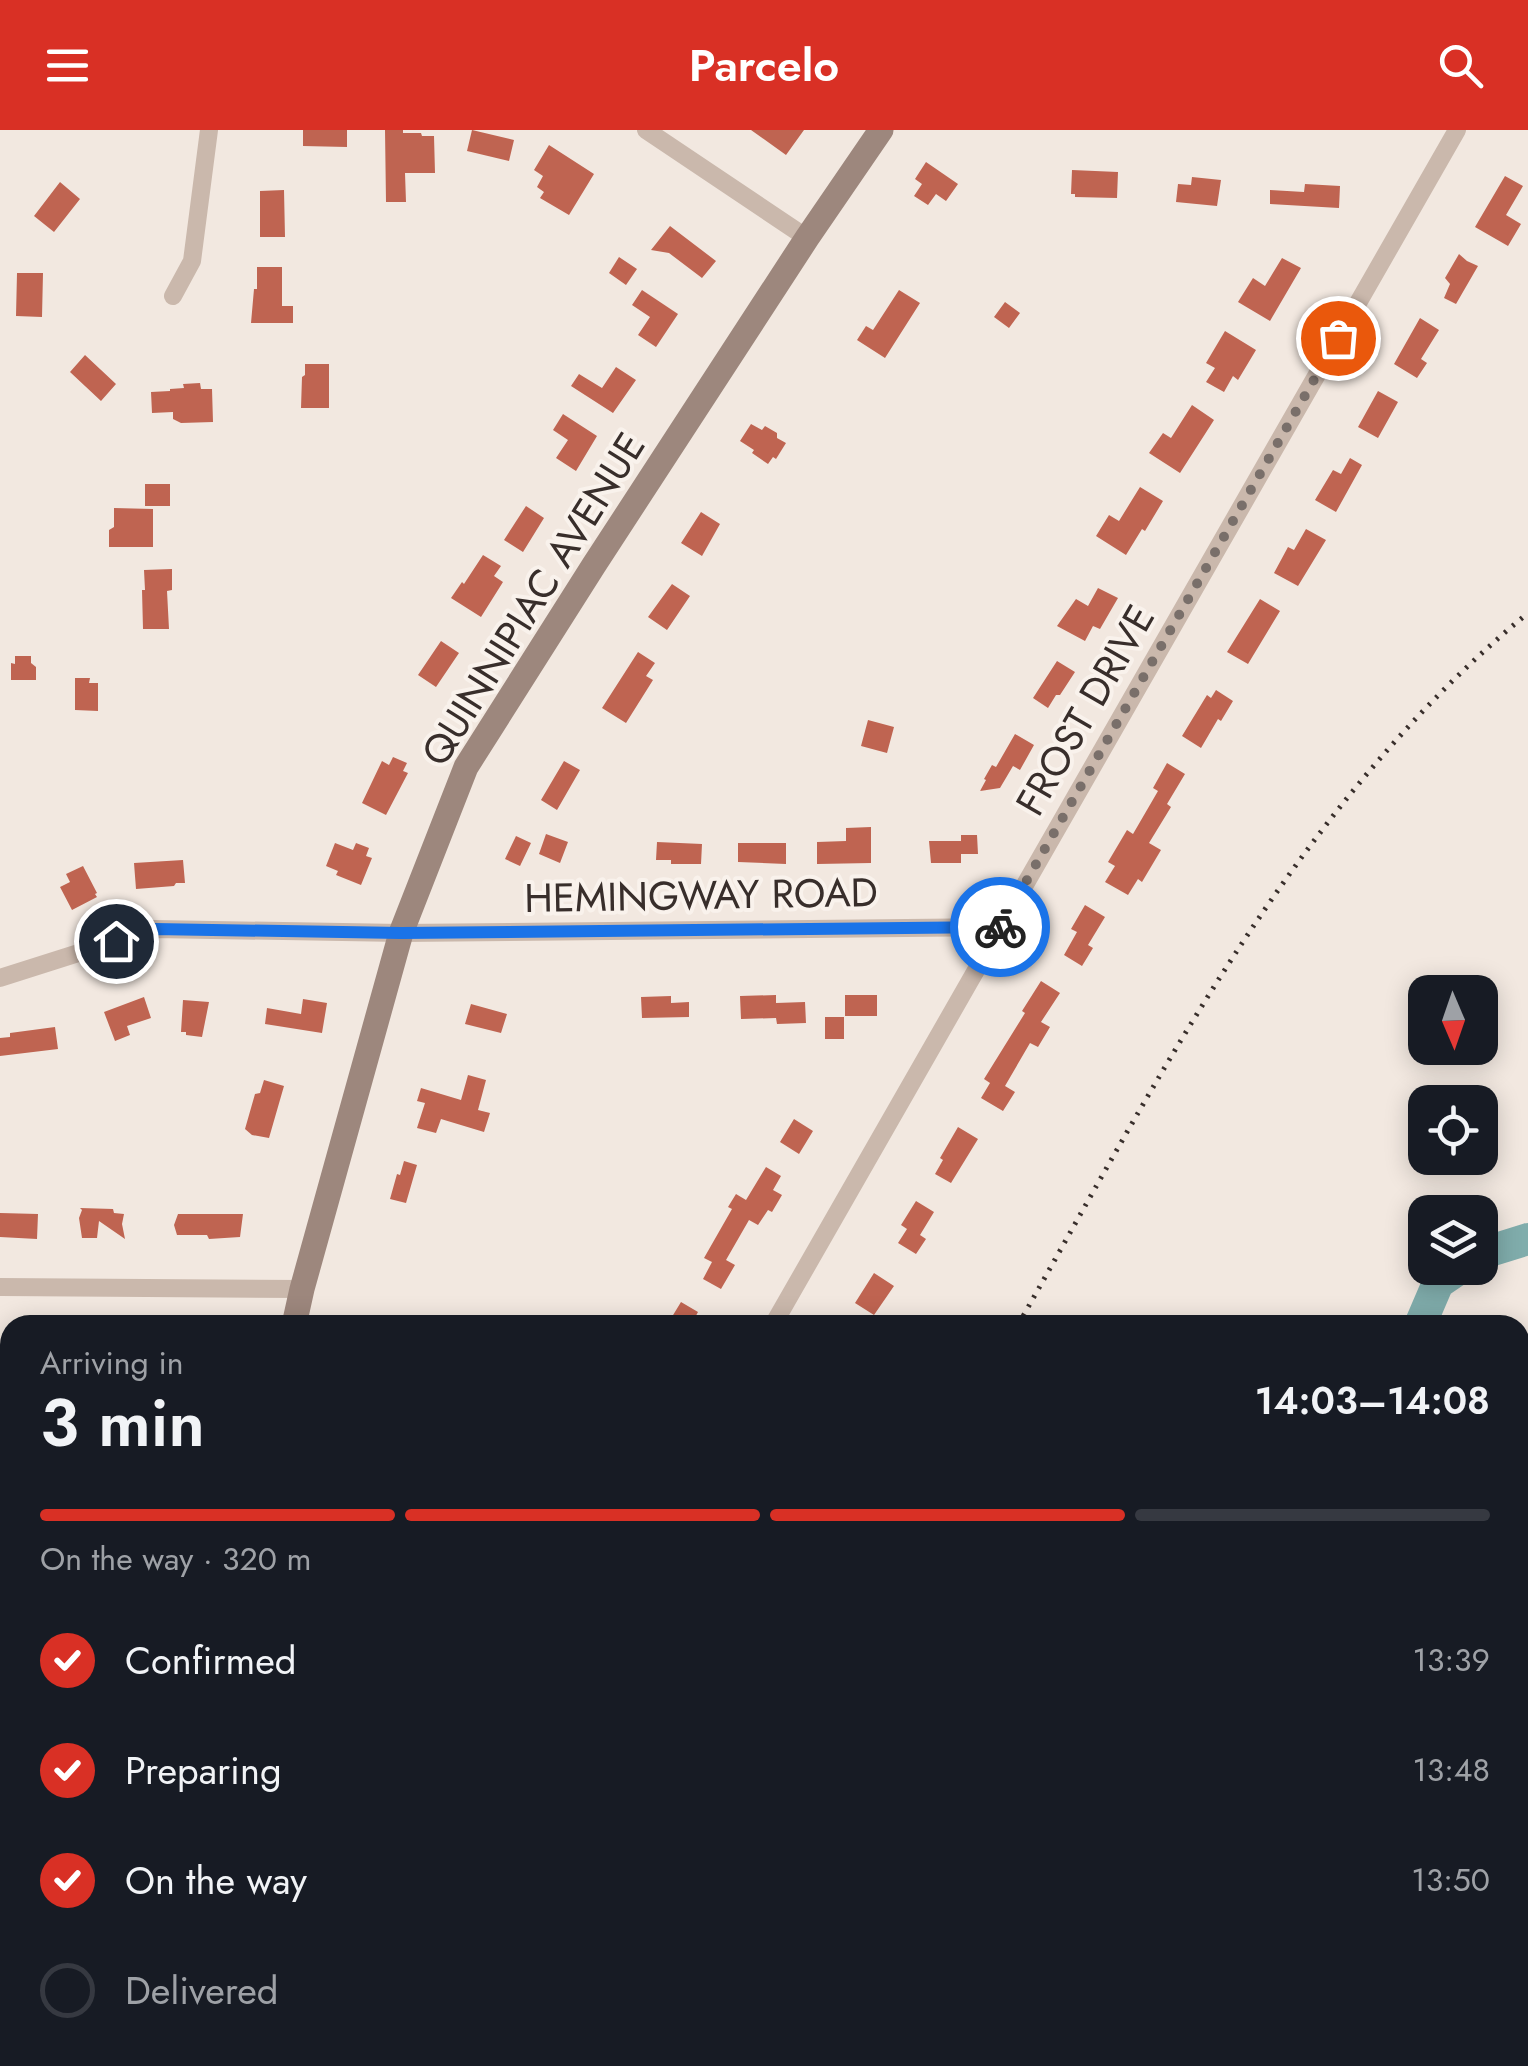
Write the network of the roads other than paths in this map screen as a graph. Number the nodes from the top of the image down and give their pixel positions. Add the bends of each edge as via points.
1 (209, 130) edge
2 (646, 130) edge
3 (881, 130) edge
4 (1457, 130) edge
5 (807, 238) junction
6 (173, 296) dead end
7 (1002, 927) junction
8 (401, 933) junction
9 (0, 978) edge
10 (0, 1288) edge
11 (302, 1289) junction
12 (296, 1315) edge
13 (779, 1315) edge

1 - 6 street via 192,261
2 - 5 street
3 - 5 main road, QUINNIPIAC AVENUE
4 - 7 street, FROST DRIVE
5 - 8 main road, QUINNIPIAC AVENUE via 466,768
7 - 8 street, HEMINGWAY ROAD
7 - 13 street, FROST DRIVE
8 - 9 street, HEMINGWAY ROAD via 154,929
8 - 11 main road, QUINNIPIAC AVENUE
10 - 11 street
11 - 12 main road, QUINNIPIAC AVENUE

